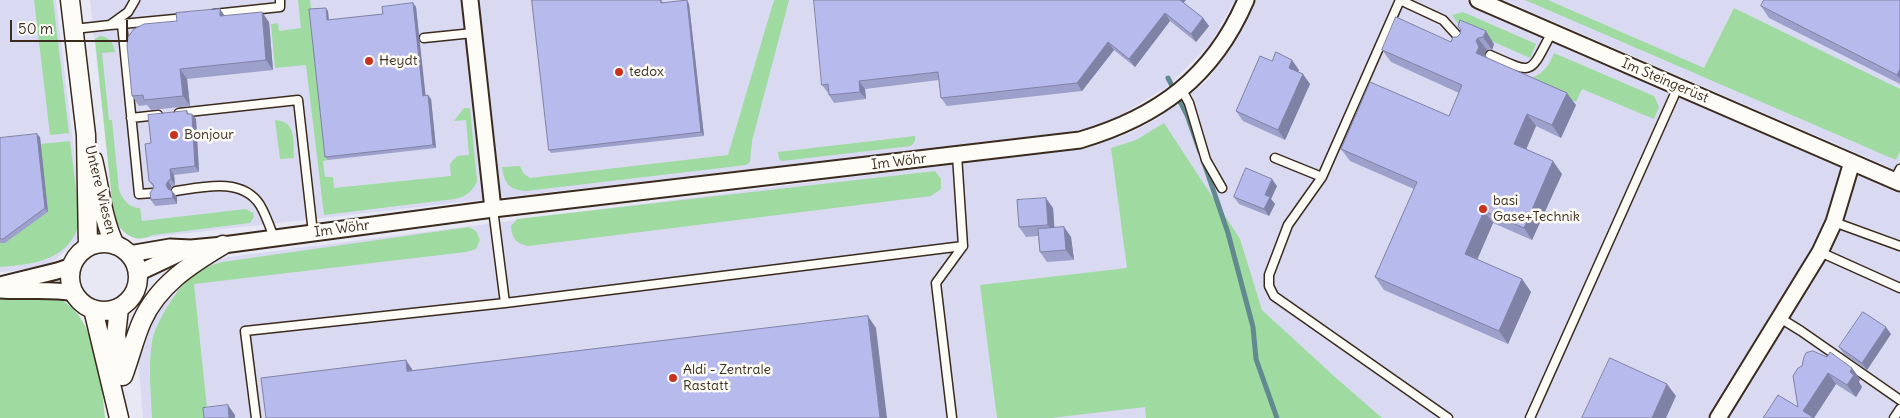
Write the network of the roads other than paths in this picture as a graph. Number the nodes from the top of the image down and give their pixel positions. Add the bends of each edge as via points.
1 (70, 0) edge
2 (135, 0) edge
3 (280, 0) edge
4 (470, 0) edge
5 (1246, 0) edge
6 (1400, 0) edge
7 (1478, 0) edge
8 (205, 15) edge
9 (195, 16) edge
10 (122, 24) junction
11 (110, 25) junction
12 (74, 29) junction
13 (1552, 32) junction
14 (473, 33) junction
15 (424, 38) dead end
16 (1464, 44) edge
17 (1490, 55) dead end
18 (1678, 87) junction
19 (1182, 90) junction
20 (131, 118) junction
21 (86, 135) junction
22 (957, 155) junction
23 (1275, 158) dead end
24 (1852, 162) junction
25 (1322, 177) junction
26 (1898, 178) edge
27 (1222, 188) dead end
28 (176, 190) dead end
29 (153, 193) edge
30 (493, 209) junction
31 (1834, 222) junction
32 (313, 233) junction
33 (274, 238) junction
34 (223, 245) junction
35 (963, 246) junction
36 (1900, 246) edge
37 (88, 247) junction
38 (190, 248) junction
39 (122, 249) junction
40 (1820, 252) junction
41 (72, 266) junction
42 (138, 273) junction
43 (0, 285) edge
44 (1900, 288) edge
45 (0, 290) edge
46 (74, 292) junction
47 (505, 303) junction
48 (118, 308) junction
49 (93, 309) junction
50 (1780, 318) junction
51 (123, 376) junction
52 (1900, 400) edge
53 (1900, 409) edge
54 (119, 414) edge
55 (256, 418) edge
56 (952, 418) edge
57 (1448, 418) edge
58 (1530, 418) edge
59 (1718, 418) edge
60 (1894, 418) edge

1 - 12 street, Untere Wiesen
2 - 11 lane via 128,12
3 - 8 lane via 280,7
4 - 14 street
5 - 19 street, Im Wöhr via 1210,61
6 - 16 lane via 1442,20
6 - 25 lane
7 - 13 street, Im Steingerüst
9 - 10 lane
10 - 11 lane
10 - 20 lane
11 - 12 lane
12 - 21 street, Untere Wiesen
13 - 17 lane via 1535,64 1528,68 1519,68
13 - 18 street, Im Steingerüst
14 - 15 lane
14 - 30 street
18 - 24 street, Im Steingerüst
18 - 58 lane
19 - 22 street, Im Wöhr via 1141,117 1089,138
19 - 27 lane via 1206,160
20 - 29 lane via 139,194
20 - 32 lane via 298,100
21 - 37 street, Untere Wiesen
21 - 39 street, Untere Wiesen via 105,219
22 - 30 street, Im Wöhr
22 - 35 lane
23 - 25 lane
24 - 26 street, Im Steingerüst
24 - 31 street
25 - 57 lane via 1288,226 1269,275 1269,286 1274,296
28 - 33 lane via 220,186 248,193 259,204
30 - 32 street, Im Wöhr
30 - 47 lane
31 - 36 lane
31 - 40 street
32 - 33 street, Im Wöhr
33 - 34 street, Im Wöhr
34 - 38 street, Im Wöhr
34 - 51 street via 181,271 160,293 143,319
35 - 47 lane
35 - 56 lane via 936,283
37 - 39 street, Untere Wiesen via 102,243
37 - 41 street, Untere Wiesen
38 - 39 street, Im Wöhr
38 - 42 street, Im Wöhr
39 - 42 street, Untere Wiesen via 133,259
40 - 44 lane
40 - 50 street
41 - 43 street
41 - 46 street via 70,280
42 - 48 street via 135,289 126,303
45 - 46 street
46 - 49 street via 78,300
47 - 55 lane via 245,331
48 - 49 street
48 - 51 street via 116,335
49 - 54 street
50 - 52 lane
50 - 59 street
51 - 54 street
53 - 60 lane

